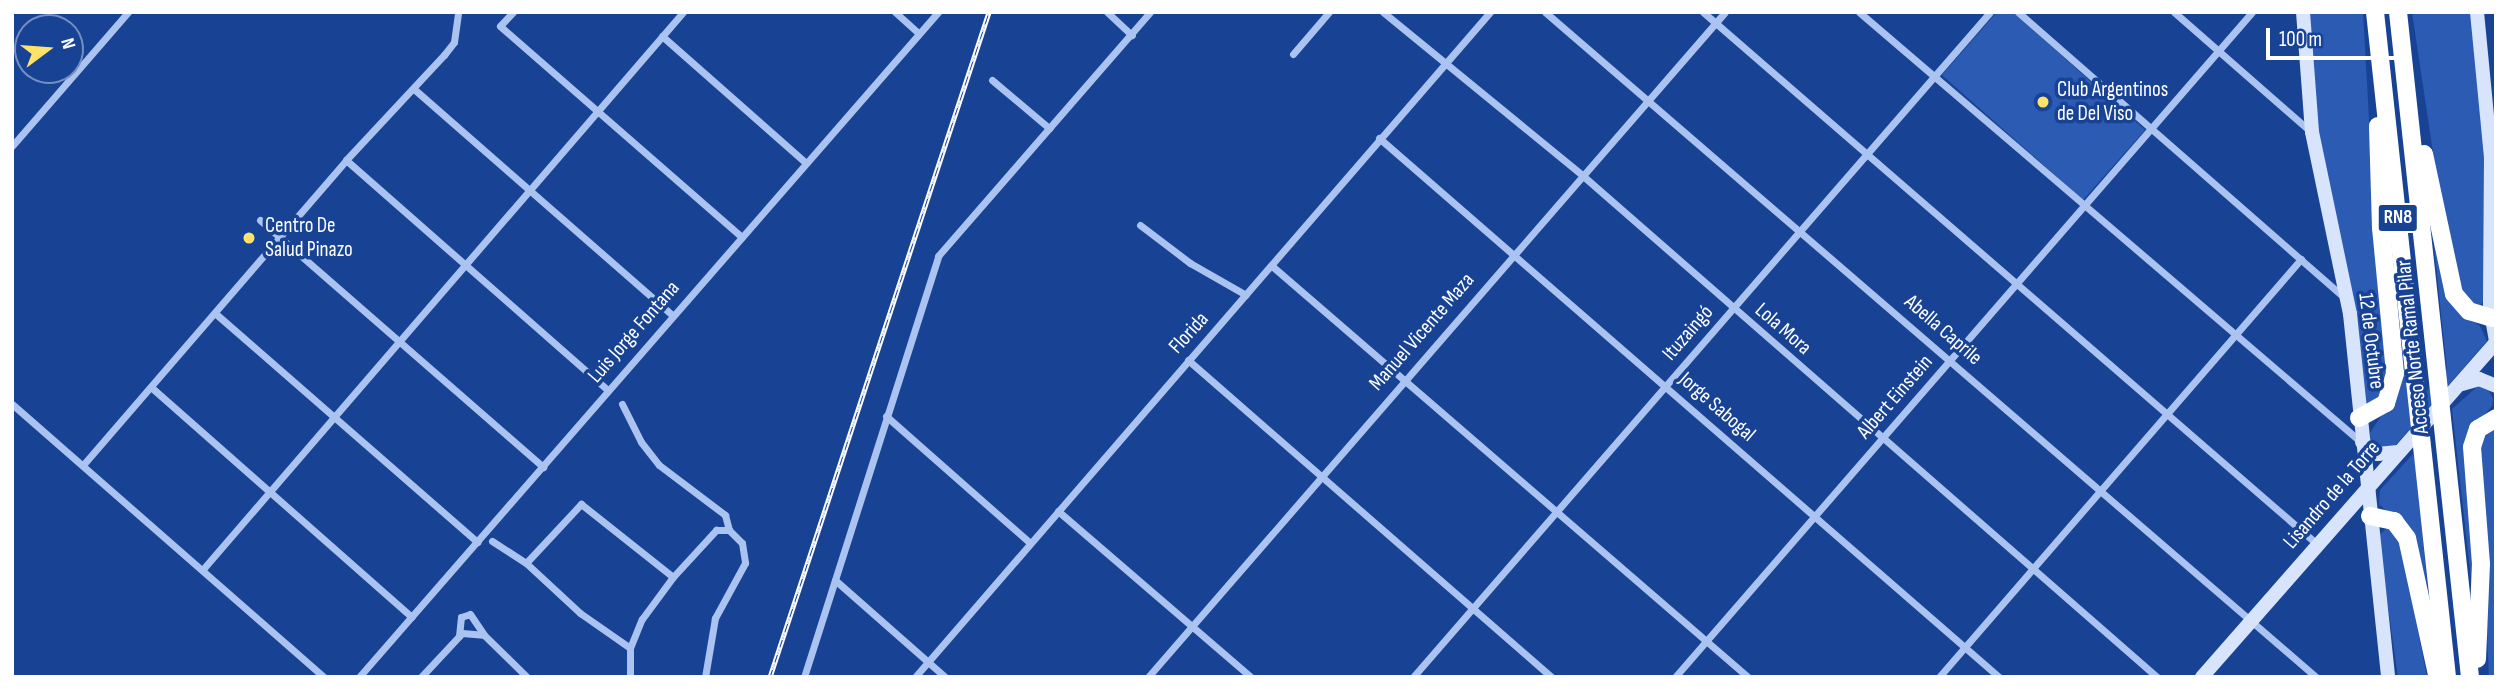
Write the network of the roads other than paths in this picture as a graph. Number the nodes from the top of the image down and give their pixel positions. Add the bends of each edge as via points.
1 (128, 12) edge
2 (458, 12) edge
3 (513, 12) edge
4 (682, 12) edge
5 (895, 12) edge
6 (938, 12) edge
7 (1107, 12) edge
8 (1150, 12) edge
9 (1329, 12) edge
10 (1383, 12) edge
11 (1490, 12) edge
12 (1545, 12) edge
13 (1703, 12) edge
14 (1725, 12) edge
15 (1860, 12) edge
16 (1990, 12) edge
17 (2018, 12) edge
18 (2174, 12) edge
19 (2252, 12) edge
20 (2303, 12) edge
21 (2375, 12) edge
22 (2477, 12) edge
23 (2399, 18) edge
24 (1715, 23) junction
25 (918, 33) junction
26 (1132, 35) junction
27 (662, 36) junction
28 (2378, 38) junction
29 (2219, 52) junction
30 (1293, 54) dead end
31 (1445, 63) junction
32 (1934, 77) junction
33 (992, 80) dead end
34 (414, 89) junction
35 (1647, 101) junction
36 (596, 114) junction
37 (1049, 128) junction
38 (2152, 129) junction
39 (2312, 132) junction
40 (1380, 138) junction
41 (13, 143) edge
42 (1867, 154) junction
43 (346, 160) junction
44 (805, 162) junction
45 (1582, 175) junction
46 (530, 189) junction
47 (2084, 207) junction
48 (260, 220) dead end
49 (1140, 225) dead end
50 (1800, 231) junction
51 (281, 236) junction
52 (742, 237) junction
53 (1514, 253) junction
54 (2301, 259) junction
55 (463, 266) junction
56 (1272, 267) junction
57 (2017, 284) junction
58 (1246, 295) junction
59 (2346, 299) junction
60 (1732, 309) junction
61 (216, 314) junction
62 (672, 315) junction
63 (2492, 318) junction
64 (2234, 337) junction
65 (399, 340) junction
66 (2496, 342) edge
67 (1188, 360) junction
68 (1950, 360) junction
69 (1404, 378) junction
70 (2461, 385) junction
71 (1666, 386) junction
72 (2496, 386) edge
73 (152, 388) junction
74 (607, 389) junction
75 (12, 404) edge
76 (622, 404) dead end
77 (2167, 414) junction
78 (334, 415) junction
79 (886, 416) junction
80 (2359, 418) junction
81 (2496, 418) edge
82 (1882, 439) junction
83 (2362, 442) junction
84 (2398, 452) junction
85 (83, 464) junction
86 (543, 467) junction
87 (1321, 478) junction
88 (2366, 487) junction
89 (267, 490) junction
90 (2101, 490) junction
91 (1558, 510) junction
92 (1058, 511) junction
93 (1815, 516) junction
94 (2370, 516) junction
95 (729, 530) junction
96 (492, 541) dead end
97 (477, 542) junction
98 (1030, 543) junction
99 (2317, 544) junction
100 (526, 562) junction
101 (204, 568) junction
102 (2033, 569) junction
103 (673, 577) junction
104 (835, 580) junction
105 (1473, 607) junction
106 (412, 617) junction
107 (2251, 620) junction
108 (1192, 625) junction
109 (484, 635) junction
110 (460, 636) junction
111 (1706, 641) junction
112 (1965, 647) junction
113 (630, 648) junction
114 (928, 662) junction
115 (324, 677) edge
116 (359, 677) edge
117 (421, 677) edge
118 (527, 677) edge
119 (630, 677) edge
120 (705, 677) edge
121 (804, 677) edge
122 (915, 677) edge
123 (945, 677) edge
124 (1148, 677) edge
125 (1251, 677) edge
126 (1413, 677) edge
127 (1552, 677) edge
128 (1675, 677) edge
129 (1748, 677) edge
130 (1939, 677) edge
131 (1999, 677) edge
132 (2157, 677) edge
133 (2202, 677) edge
134 (2316, 677) edge
135 (2388, 677) edge
136 (2438, 677) edge
137 (2447, 677) edge
138 (2470, 677) edge
139 (2476, 677) edge

1 - 41 street
2 - 34 street via 454,42
3 - 36 street via 500,26
4 - 27 street
5 - 25 street
6 - 25 street, Luis Jorge Fontana
7 - 26 street
8 - 26 street
9 - 30 street
10 - 31 street, Lola Mora
11 - 31 street, Florida
12 - 35 street, Abella Caprile
13 - 24 street
14 - 24 street, Manuel Vicente Maza
15 - 32 street
16 - 32 street, Ituzaingó
17 - 38 street
18 - 29 street
19 - 29 street, Albert Einstein
20 - 39 street, 12 de Octubre
21 - 28 highway, Acceso Norte Ramal Pilar / RN8
22 - 63 street via 2491,157
23 - 63 highway via 2449,281 2464,307
23 - 138 highway, Acceso Norte Ramal Pilar / RN8
24 - 35 street, Manuel Vicente Maza
24 - 42 street
25 - 44 street, Luis Jorge Fontana
26 - 37 street
27 - 36 street
27 - 44 street
28 - 80 highway via 2378,177 2395,373 2386,403
28 - 137 highway, Acceso Norte Ramal Pilar / RN8
29 - 38 street, Albert Einstein
29 - 39 street
31 - 40 street, Florida
31 - 45 street, Lola Mora
32 - 42 street, Ituzaingó
32 - 47 street
33 - 37 street
34 - 43 street
34 - 46 street
35 - 45 street, Manuel Vicente Maza
35 - 50 street, Abella Caprile
36 - 46 street
36 - 52 street
37 - 79 street via 949,239 926,287
38 - 47 street, Albert Einstein
38 - 54 street
39 - 59 street, 12 de Octubre
40 - 53 street, Jorge Sabogal
40 - 56 street, Florida
42 - 50 street, Ituzaingó
42 - 57 street
43 - 51 street
43 - 55 street
44 - 52 street, Luis Jorge Fontana
45 - 53 street, Manuel Vicente Maza
45 - 60 street, Lola Mora
46 - 55 street
46 - 62 street
47 - 57 street, Albert Einstein
47 - 64 street
48 - 51 street
49 - 58 street via 1189,263
50 - 60 street, Ituzaingó
50 - 68 street, Abella Caprile
51 - 61 street
51 - 65 street
52 - 62 street, Luis Jorge Fontana
53 - 69 street, Manuel Vicente Maza
53 - 71 street, Jorge Sabogal
54 - 59 street
54 - 64 street
55 - 65 street
55 - 74 street
56 - 58 street, Florida
56 - 69 street
57 - 68 street, Albert Einstein
57 - 77 street
58 - 67 street, Florida
59 - 80 street, 12 de Octubre
60 - 71 street, Ituzaingó
60 - 82 street, Lola Mora
61 - 73 street
61 - 78 street
62 - 74 street, Luis Jorge Fontana
63 - 66 street
64 - 77 street
64 - 83 street
65 - 78 street
65 - 86 street
66 - 70 street, Lisandro de la Torre
67 - 87 street
67 - 92 street, Florida
68 - 82 street, Albert Einstein
68 - 90 street, Abella Caprile
69 - 87 street, Manuel Vicente Maza
69 - 91 street
70 - 72 street via 2479,379
70 - 84 street, Lisandro de la Torre
71 - 91 street, Ituzaingó
71 - 93 street, Jorge Sabogal
73 - 85 street
73 - 89 street
74 - 86 street, Luis Jorge Fontana
75 - 85 street
76 - 95 street via 659,465 725,515
77 - 90 street
77 - 99 street
78 - 89 street
78 - 97 street
79 - 98 street
79 - 104 street
80 - 83 street, 12 de Octubre
81 - 139 highway via 2478,429 2472,447 2481,564
82 - 93 street, Albert Einstein
82 - 102 street, Lola Mora
83 - 84 street via 2378,454
83 - 88 street, 12 de Octubre
84 - 88 street, Lisandro de la Torre
85 - 101 street
86 - 97 street, Luis Jorge Fontana
87 - 105 street
87 - 108 street, Manuel Vicente Maza
88 - 94 street, 12 de Octubre
88 - 99 street, Lisandro de la Torre
89 - 101 street
89 - 106 street
90 - 102 street
90 - 107 street, Abella Caprile
91 - 105 street, Ituzaingó
91 - 111 street
92 - 98 street, Florida
92 - 108 street
93 - 111 street, Albert Einstein
93 - 112 street, Jorge Sabogal
94 - 135 street, 12 de Octubre
94 - 136 highway via 2394,520 2407,538
95 - 103 street via 716,530
95 - 120 street via 742,543 745,563 715,618
96 - 100 street
97 - 106 street, Luis Jorge Fontana
98 - 114 street, Florida
99 - 107 street, Lisandro de la Torre
100 - 103 street via 582,504
100 - 113 street via 580,613
101 - 115 street
102 - 112 street
102 - 132 street, Lola Mora
103 - 113 street via 642,619
104 - 114 street
104 - 121 street
105 - 126 street, Ituzaingó
105 - 127 street
106 - 116 street, Luis Jorge Fontana
107 - 133 street, Lisandro de la Torre
107 - 134 street, Abella Caprile
108 - 124 street, Manuel Vicente Maza
108 - 125 street
109 - 110 street via 469,631
109 - 110 street via 470,614 461,617
109 - 118 street
110 - 117 street
111 - 128 street, Albert Einstein
111 - 129 street
112 - 130 street
112 - 131 street, Jorge Sabogal
113 - 119 street
114 - 122 street, Florida
114 - 123 street

